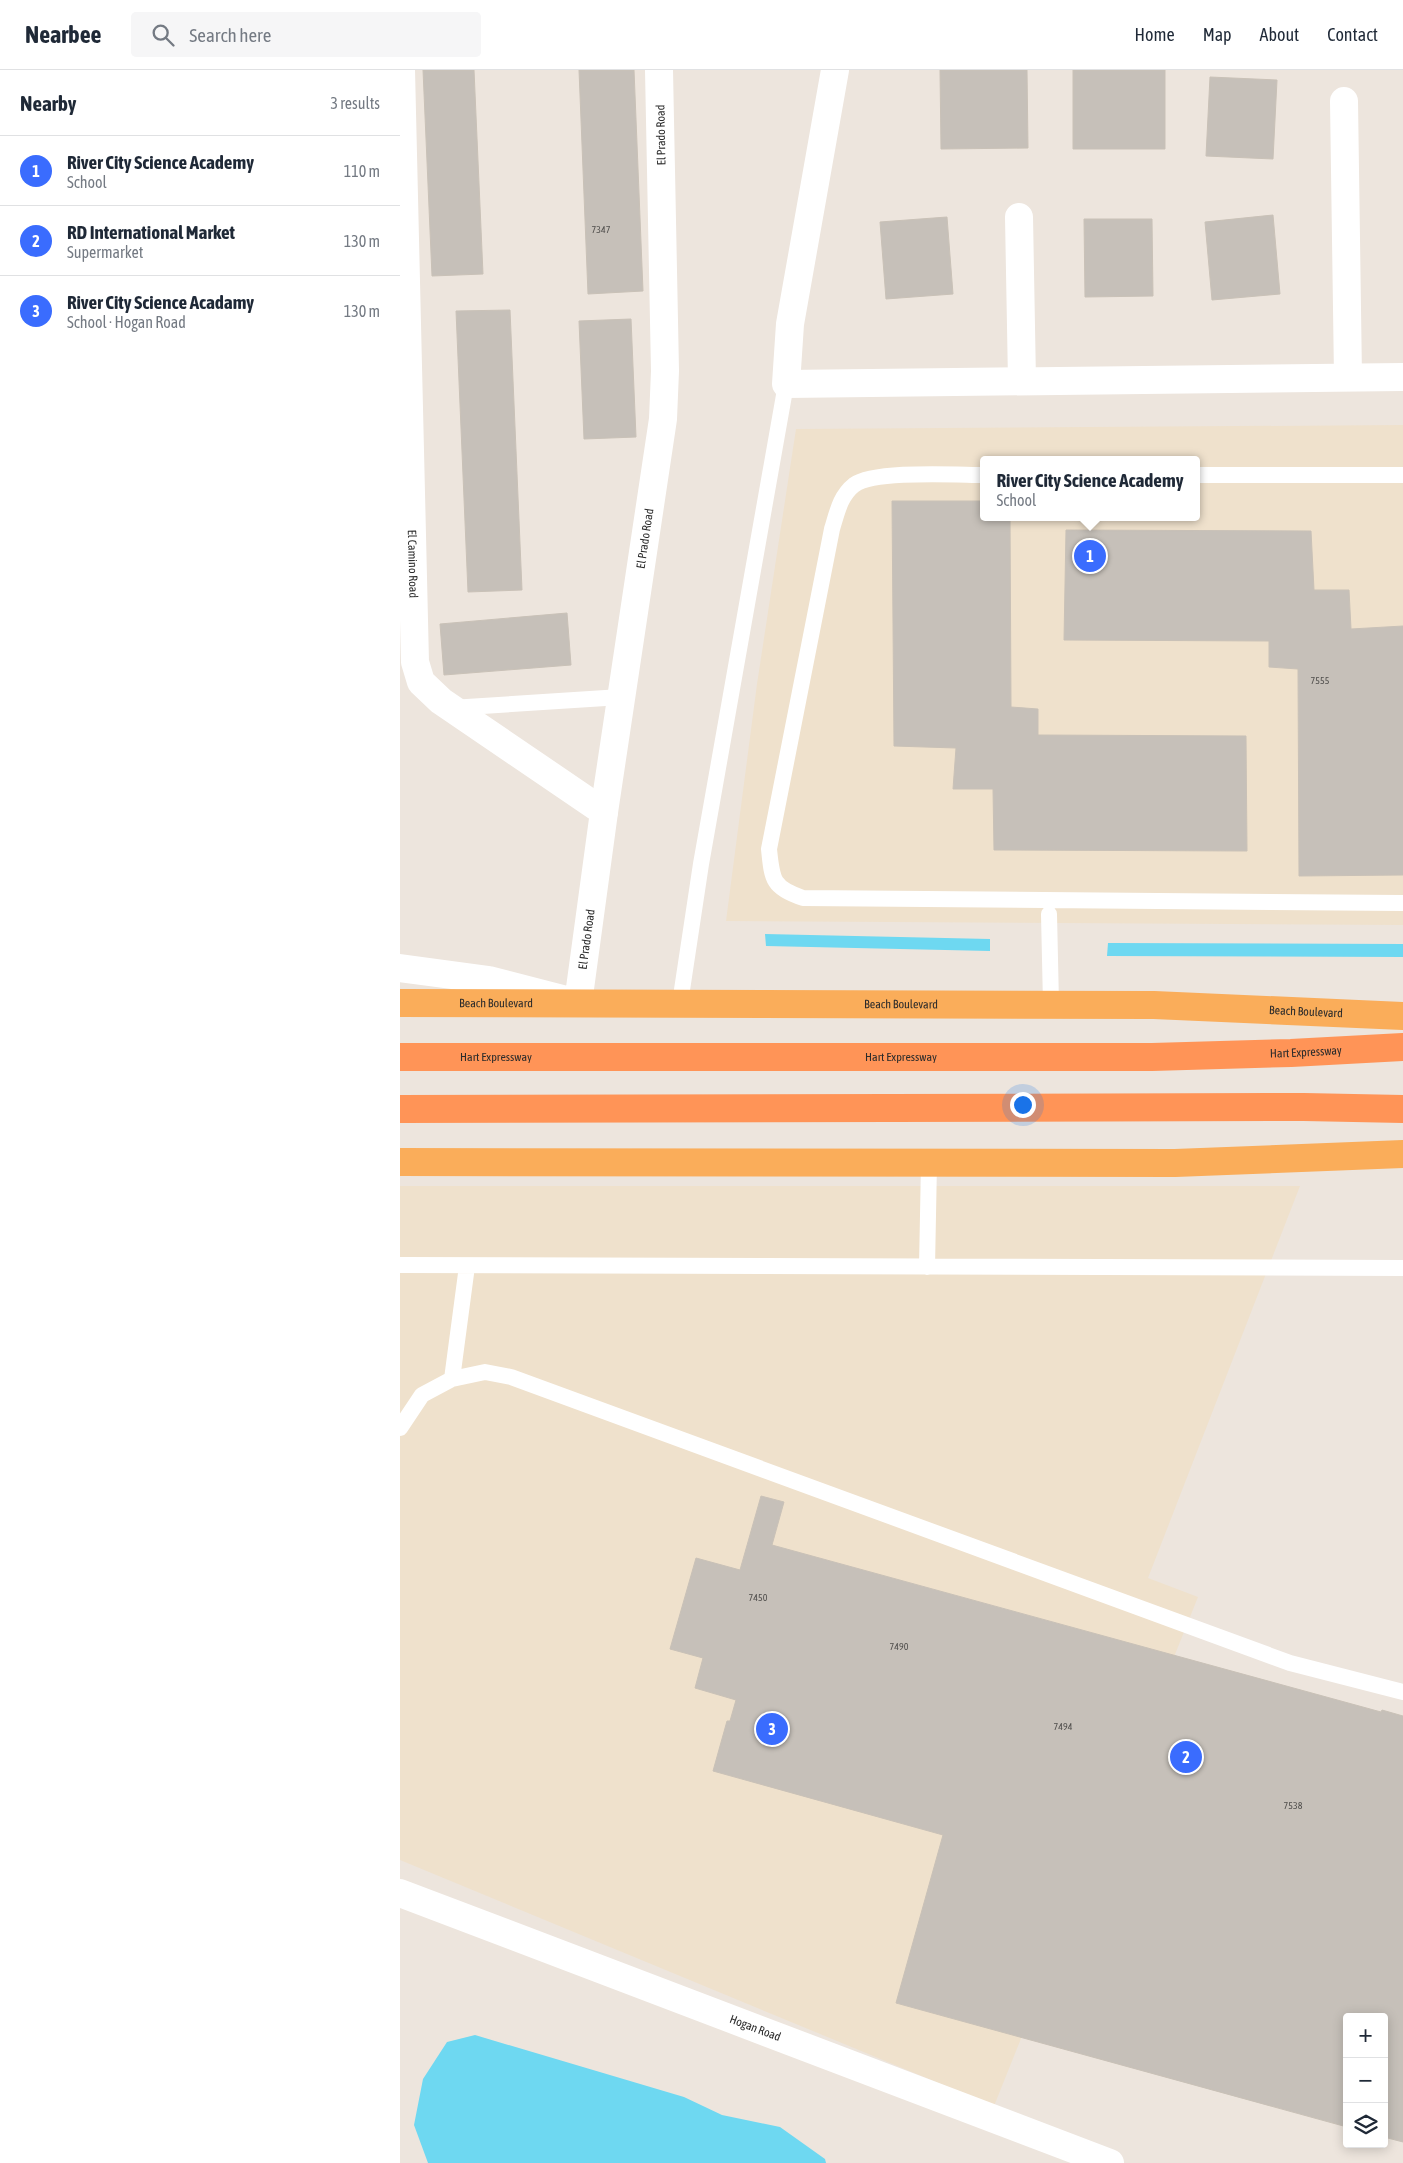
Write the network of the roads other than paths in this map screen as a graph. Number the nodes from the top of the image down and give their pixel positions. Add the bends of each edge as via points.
1 (402, 70) edge
2 (659, 70) edge
3 (835, 70) edge
4 (1344, 101) dead end
5 (1019, 217) dead end
6 (1348, 377) junction
7 (1403, 377) edge
8 (1022, 381) junction
9 (786, 384) junction
10 (980, 475) edge
11 (1200, 475) edge
12 (1403, 475) edge
13 (621, 697) junction
14 (451, 708) junction
15 (604, 812) junction
16 (1403, 903) edge
17 (1049, 908) junction
18 (400, 968) edge
19 (400, 1003) edge
20 (578, 1003) junction
21 (680, 1003) junction
22 (1051, 1004) junction
23 (1403, 1016) edge
24 (1403, 1047) edge
25 (400, 1057) edge
26 (400, 1109) edge
27 (1403, 1109) edge
28 (1403, 1154) edge
29 (400, 1162) edge
30 (929, 1163) junction
31 (400, 1266) edge
32 (467, 1266) junction
33 (926, 1267) junction
34 (1403, 1268) edge
35 (452, 1378) junction
36 (400, 1428) edge
37 (1403, 1692) edge
38 (400, 1894) edge
39 (1110, 2163) edge

1 - 14 street, El Camino Road via 414,662 421,682
2 - 13 street, El Prado Road via 664,418
3 - 9 street via 790,324
4 - 6 street
5 - 8 street
6 - 7 street
6 - 8 street
8 - 9 street
9 - 21 lane via 701,864
10 - 17 lane via 872,479 854,485 842,498 832,529 769,849 772,876 784,892 803,898
11 - 12 lane
13 - 14 lane
13 - 15 street, El Prado Road
14 - 15 street, El Camino Road
15 - 20 street, El Prado Road
16 - 17 lane
17 - 22 lane
18 - 20 street via 489,980
19 - 20 highway, Beach Boulevard
20 - 21 highway, Beach Boulevard
21 - 22 highway, Beach Boulevard
22 - 23 highway, Beach Boulevard
24 - 25 highway, Hart Expressway via 1291,1054 1152,1056
26 - 27 highway
28 - 30 highway via 1236,1162
29 - 30 highway
30 - 33 lane
31 - 32 lane
32 - 33 lane
32 - 35 lane
33 - 34 lane
35 - 36 lane via 422,1395
35 - 37 lane via 485,1372 511,1377 1290,1663
38 - 39 street, Hogan Road

